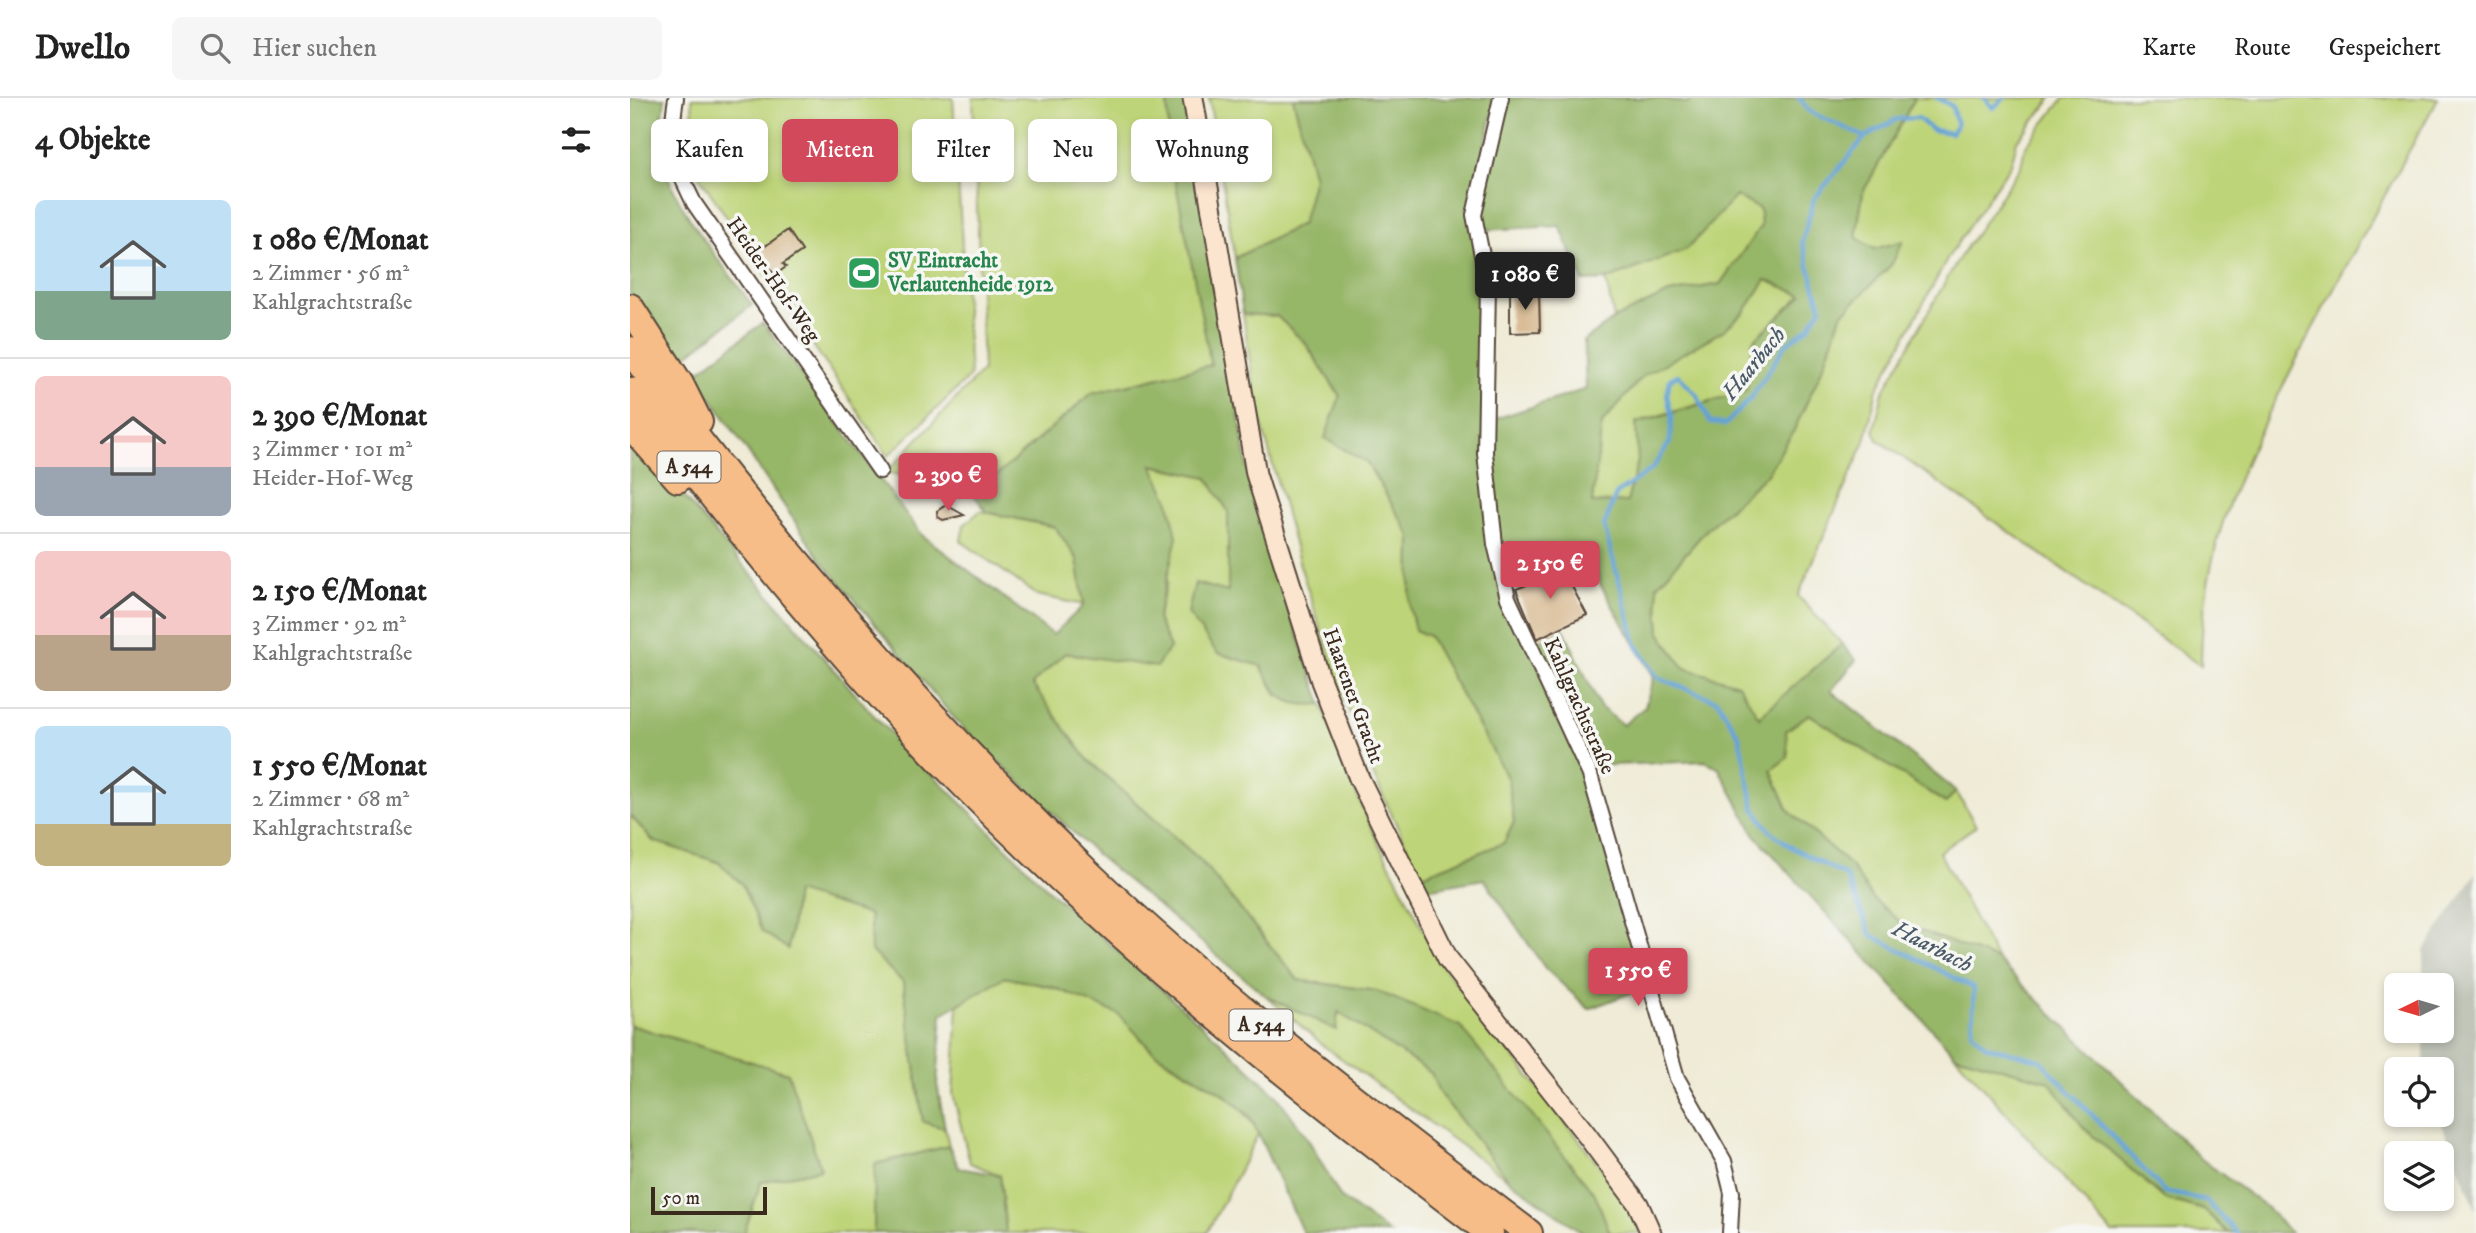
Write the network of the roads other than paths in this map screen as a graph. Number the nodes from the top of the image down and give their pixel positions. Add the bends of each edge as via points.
1 (676, 98) edge
2 (1193, 98) edge
3 (1501, 98) edge
4 (630, 307) edge
5 (630, 351) edge
6 (630, 391) edge
7 (630, 425) edge
8 (880, 471) dead end
9 (731, 482) junction
10 (748, 543) junction
11 (1490, 1233) edge
12 (1529, 1233) edge
13 (1651, 1233) edge
14 (1730, 1233) edge

1 - 8 street, Heider-Hof-Weg via 673,159 694,202
2 - 13 main road, Haarener Gracht via 1256,474 1321,681 1359,778 1448,959 1638,1204
3 - 14 street, Kahlgrachtstraße via 1474,215 1488,286 1485,453 1495,544 1508,598 1590,775 1677,1078 1724,1161 1732,1193
4 - 9 highway via 680,384
5 - 9 highway, A 544
6 - 10 highway, A 544
7 - 10 highway via 694,497
9 - 12 highway, A 544 via 920,704 1087,872 1253,1018
10 - 11 highway, A 544 via 943,763 1063,881 1238,1038

